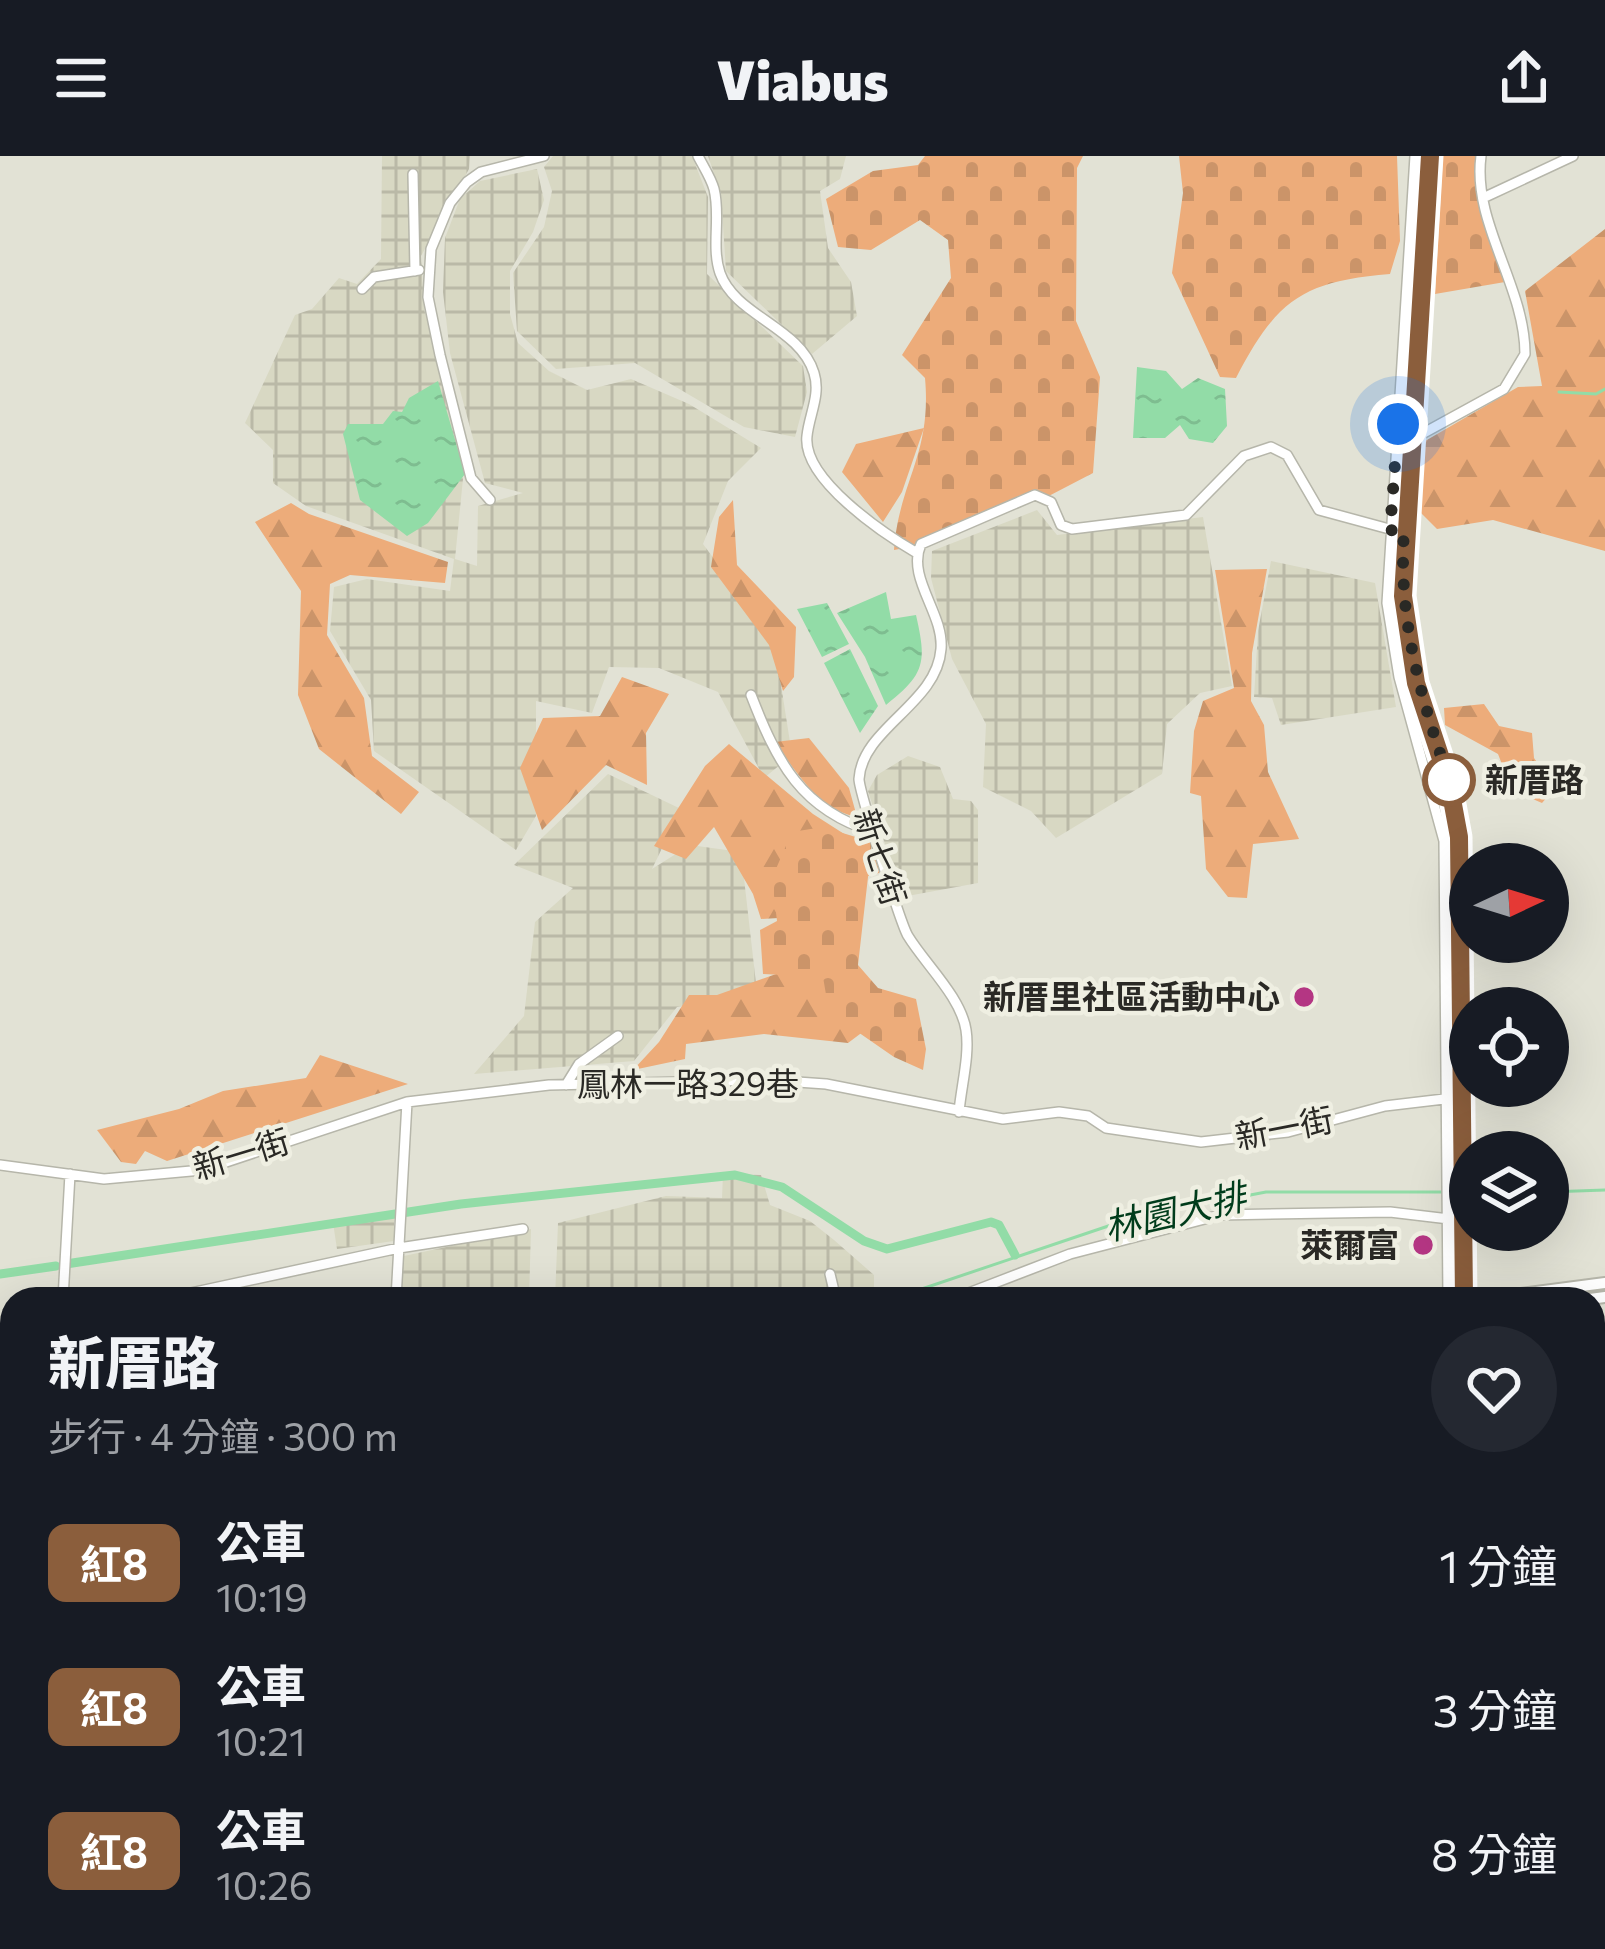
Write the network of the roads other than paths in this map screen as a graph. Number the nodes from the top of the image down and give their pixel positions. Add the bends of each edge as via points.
1 (475, 156) edge
2 (544, 156) edge
3 (698, 156) edge
4 (1415, 156) edge
5 (1430, 156) edge
6 (1481, 156) edge
7 (1573, 156) edge
8 (482, 172) junction
9 (413, 174) dead end
10 (1483, 198) junction
11 (430, 267) junction
12 (416, 271) junction
13 (362, 289) dead end
14 (1411, 440) junction
15 (1395, 467) junction
16 (1409, 469) junction
17 (490, 500) dead end
18 (1390, 530) junction
19 (1404, 532) junction
20 (917, 554) junction
21 (751, 695) dead end
22 (874, 832) junction
23 (1460, 987) edge
24 (618, 1036) dead end
25 (566, 1085) junction
26 (1446, 1096) junction
27 (406, 1102) junction
28 (1461, 1107) edge
29 (959, 1112) junction
30 (1106, 1128) joint
31 (0, 1165) edge
32 (70, 1174) junction
33 (1449, 1217) junction
34 (523, 1229) dead end
35 (399, 1248) junction
36 (830, 1274) dead end
37 (1605, 1282) edge
38 (64, 1287) edge
39 (219, 1287) edge
40 (397, 1287) edge
41 (833, 1287) edge
42 (984, 1287) edge
43 (1448, 1287) edge
44 (1464, 1287) edge
45 (1569, 1287) edge

1 - 8 street
2 - 8 street
3 - 20 street via 714,189 720,274 801,349 814,372 806,448 873,527
4 - 15 street
5 - 14 street
6 - 10 street
7 - 10 street
8 - 11 street via 450,203
9 - 12 street
10 - 14 street via 1525,354 1504,388
11 - 12 street
11 - 17 street via 428,297 471,478
12 - 13 street via 374,277
14 - 16 street
15 - 16 street
15 - 18 street
16 - 19 street
18 - 19 street
18 - 20 street via 1319,510 1287,455 1271,447 1244,456 1177,518 1072,529 1035,495 929,539
18 - 26 street via 1388,603 1399,677 1444,841
19 - 23 street via 1403,596 1416,683 1459,837
20 - 22 street, 新七街 via 940,656 919,696 863,761 860,797
21 - 22 street via 778,764 838,821
22 - 29 street, 新七街 via 905,932 967,1031
24 - 25 street via 579,1064
25 - 27 street, 鳳林一路329巷
25 - 29 street, 鳳林一路329巷 via 769,1079 871,1090
26 - 30 street, 新一街 via 1250,1138 1201,1142
26 - 33 street
27 - 32 street, 新一街 via 202,1170 124,1179
27 - 35 street
28 - 44 street
29 - 30 street, 鳳林一路329巷 via 1003,1119 1059,1112
31 - 32 street
32 - 38 street
33 - 42 street via 1220,1215 1070,1254
33 - 43 street
34 - 35 street
35 - 39 street
35 - 40 street
36 - 41 street
37 - 45 main road

